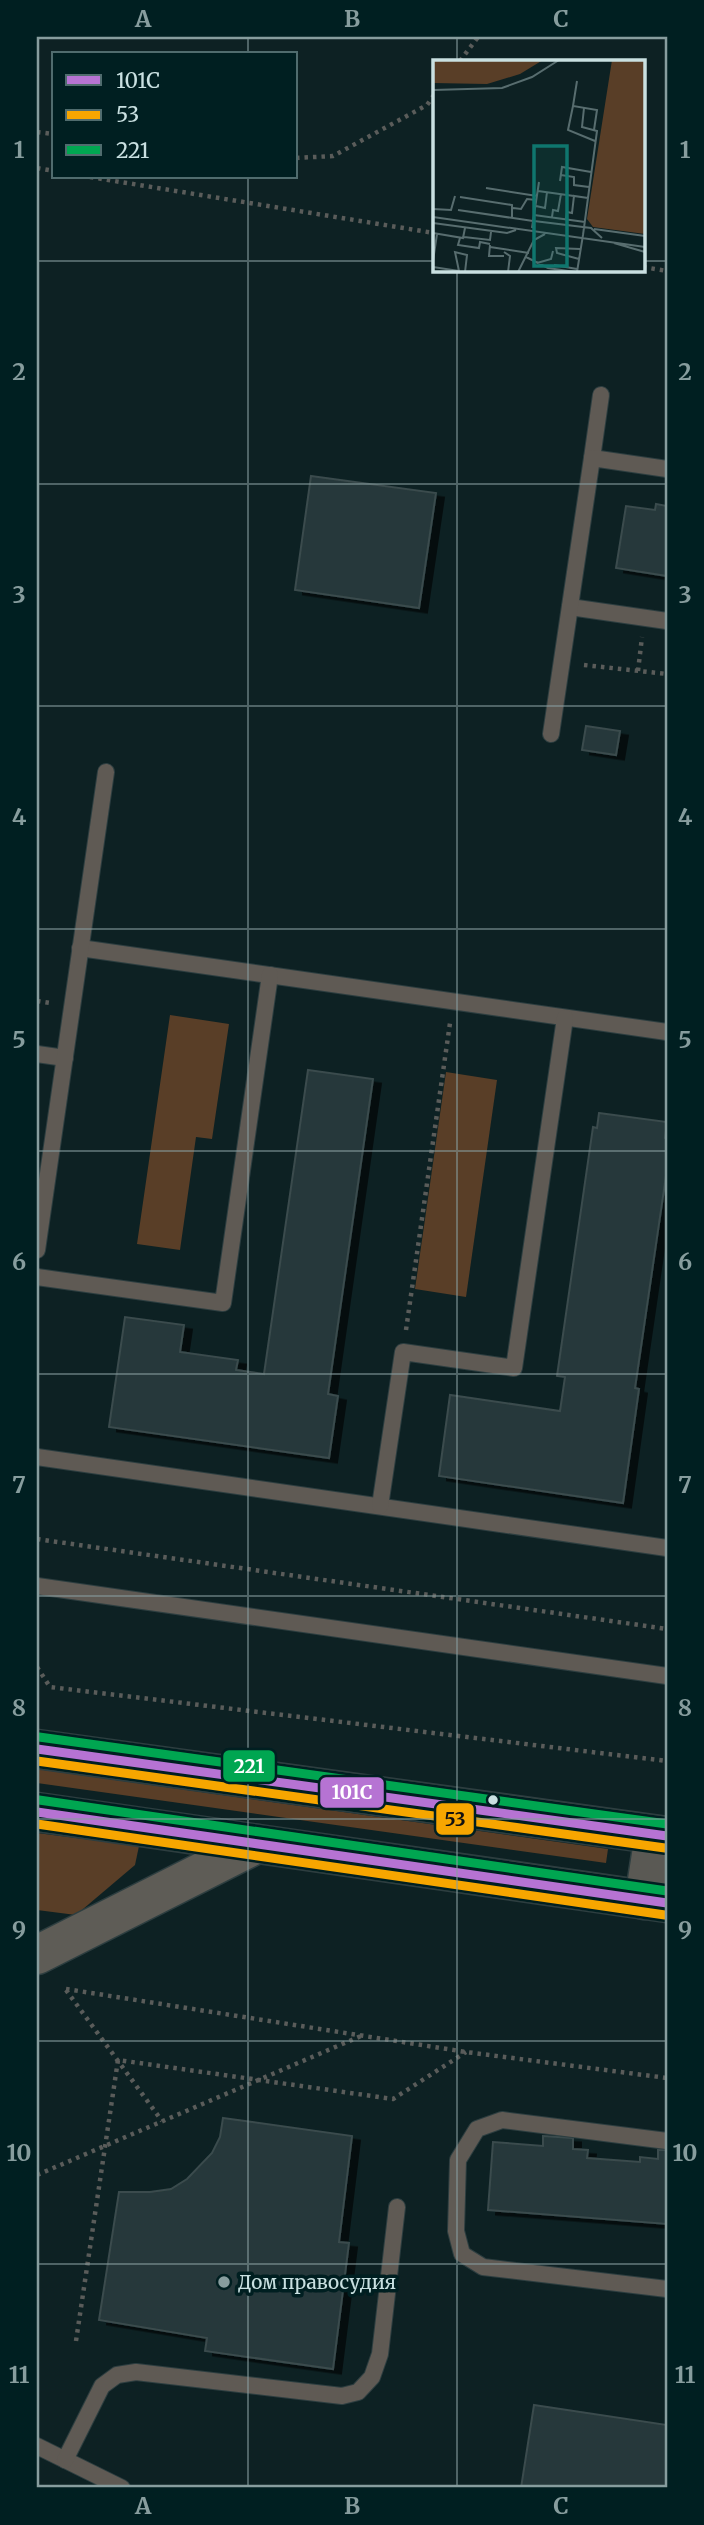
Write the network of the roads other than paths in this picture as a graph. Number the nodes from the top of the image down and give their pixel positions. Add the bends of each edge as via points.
1 (601, 395) dead end
2 (592, 458) junction
3 (667, 469) edge
4 (570, 607) junction
5 (667, 621) edge
6 (551, 734) dead end
7 (106, 772) dead end
8 (80, 948) junction
9 (270, 975) junction
10 (565, 1018) junction
11 (667, 1032) edge
12 (37, 1054) edge
13 (65, 1058) junction
14 (44, 1152) edge
15 (37, 1250) edge
16 (37, 1277) edge
17 (37, 1457) edge
18 (380, 1506) junction
19 (666, 1542) edge
20 (37, 1586) edge
21 (667, 1676) edge
22 (37, 1749) edge
23 (37, 1812) edge
24 (661, 1835) edge
25 (257, 1844) junction
26 (656, 1901) edge
27 (37, 1955) edge
28 (667, 2141) edge
29 (397, 2207) dead end
30 (667, 2289) edge
31 (37, 2446) edge
32 (65, 2459) junction
33 (122, 2488) edge

1 - 2 lane
2 - 3 lane
2 - 4 lane
4 - 5 lane
4 - 6 lane
7 - 8 lane
8 - 9 lane
8 - 13 lane
9 - 10 lane
9 - 16 lane via 223,1303
10 - 11 lane
10 - 18 lane via 514,1367 402,1352
12 - 13 lane
13 - 14 lane
14 - 15 lane
17 - 18 lane
18 - 19 lane
20 - 21 lane
22 - 24 main road
23 - 25 main road
24 - 26 main road
25 - 26 main road
25 - 27 street
28 - 30 lane via 502,2120 477,2129 458,2160 456,2231 463,2254 483,2267
29 - 32 lane via 380,2354 372,2377 358,2392 342,2396 136,2372 117,2375 102,2386
31 - 32 lane
32 - 33 lane

